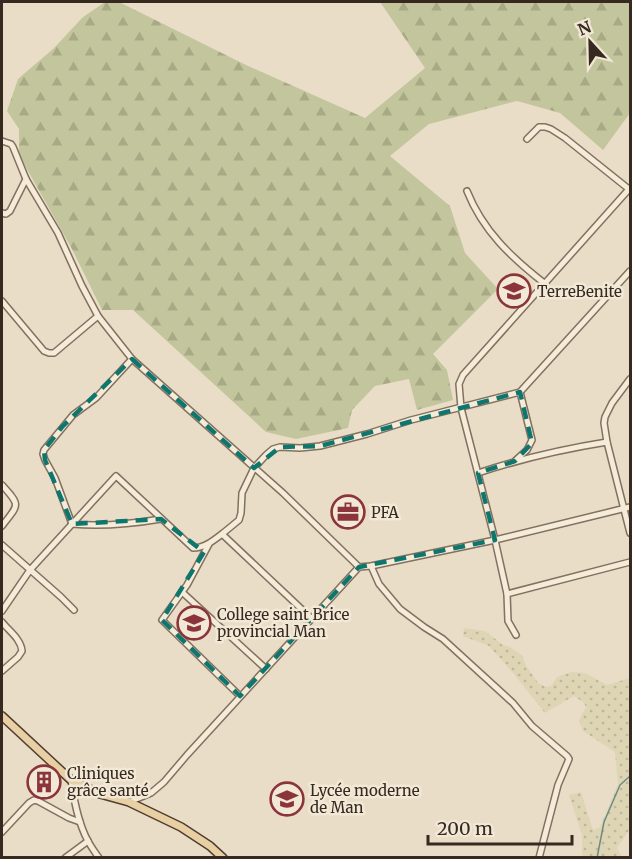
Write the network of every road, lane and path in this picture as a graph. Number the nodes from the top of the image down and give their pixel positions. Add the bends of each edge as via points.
1 (527, 139) dead end
2 (2, 141) edge
3 (26, 179) junction
4 (630, 189) edge
5 (467, 191) dead end
6 (2, 213) edge
7 (630, 271) edge
8 (544, 283) junction
9 (2, 301) edge
10 (98, 316) junction
11 (132, 359) junction
12 (630, 379) edge
13 (520, 392) junction
14 (461, 408) junction
15 (607, 442) junction
16 (515, 461) junction
17 (254, 468) junction
18 (478, 473) junction
19 (2, 485) edge
20 (630, 507) edge
21 (624, 509) junction
22 (160, 519) junction
23 (72, 524) junction
24 (2, 526) edge
25 (630, 532) edge
26 (222, 534) junction
27 (495, 540) junction
28 (209, 544) junction
29 (2, 545) edge
30 (630, 562) edge
31 (371, 566) junction
32 (359, 567) junction
33 (30, 570) junction
34 (182, 592) junction
35 (507, 594) junction
36 (74, 610) dead end
37 (2, 611) edge
38 (311, 618) junction
39 (2, 622) edge
40 (516, 635) dead end
41 (266, 669) junction
42 (2, 671) edge
43 (240, 696) junction
44 (2, 716) edge
45 (71, 780) junction
46 (129, 802) junction
47 (80, 822) junction
48 (2, 832) edge
49 (88, 842) junction
50 (222, 857) edge
51 (65, 858) edge
52 (99, 858) edge
53 (539, 858) edge

1 - 4 street via 539,127 551,129
2 - 3 street via 13,147
3 - 6 street via 10,211
3 - 10 street
4 - 8 street
5 - 8 street via 485,225 519,263
7 - 13 street
8 - 14 street via 462,375
9 - 10 street via 44,351 50,353
10 - 11 street
11 - 17 street
11 - 23 street via 96,398 73,415 44,450
12 - 15 street via 605,417
13 - 14 street
13 - 16 street via 532,440
14 - 17 street via 320,446 273,449
14 - 18 street
15 - 16 street
15 - 21 street
16 - 18 street
17 - 26 street via 242,493 239,520
17 - 32 street
18 - 27 street
19 - 24 street via 16,504
20 - 21 street
21 - 25 street
21 - 27 street
22 - 23 street via 114,525
22 - 23 street via 116,476
22 - 28 street via 193,548
23 - 33 street
26 - 28 street
26 - 38 street
27 - 31 street
27 - 35 street
28 - 34 street
29 - 33 street
30 - 35 street
31 - 32 street
31 - 53 street via 379,584 400,609 444,639 569,759
32 - 38 street
33 - 36 street
33 - 37 street
34 - 41 street
34 - 43 street via 163,621
35 - 40 street via 508,621
38 - 41 street
39 - 42 street via 19,641 22,651
41 - 43 street
43 - 46 street via 164,782 151,793
44 - 45 main road
45 - 46 main road
45 - 47 street
46 - 50 main road via 181,827
47 - 48 street via 34,800
47 - 49 street
49 - 51 street
49 - 52 street

